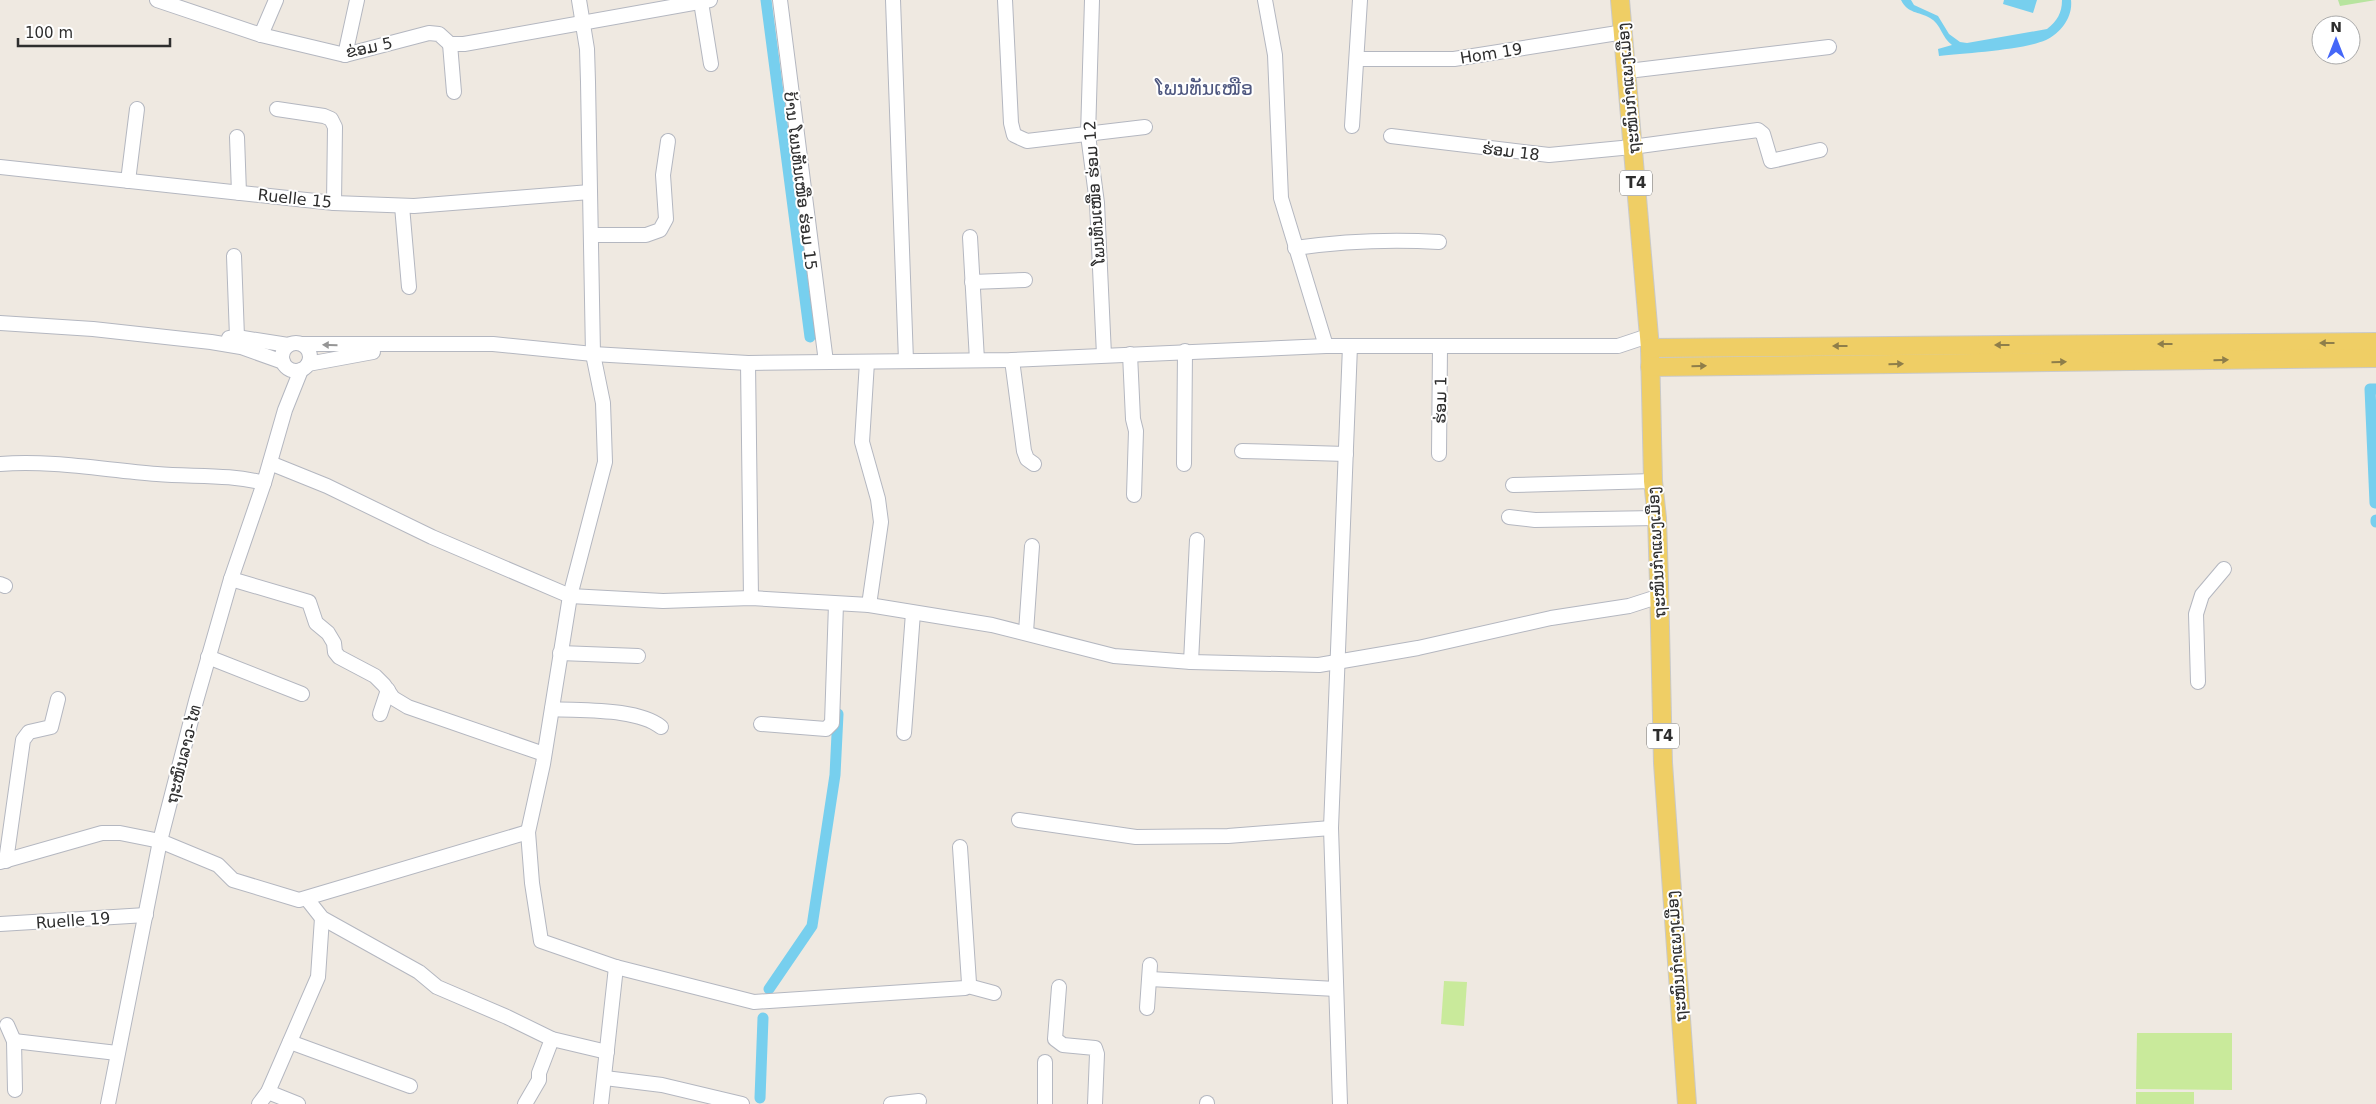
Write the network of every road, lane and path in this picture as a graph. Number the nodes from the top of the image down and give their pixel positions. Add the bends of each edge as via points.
1 (156, 0) edge
2 (276, 0) edge
3 (358, 0) edge
4 (579, 0) edge
5 (780, 0) edge
6 (893, 0) edge
7 (1005, 0) edge
8 (1092, 0) edge
9 (1265, 0) edge
10 (1360, 0) edge
11 (1620, 0) edge
12 (706, 1) edge
13 (584, 24) junction
14 (1624, 32) junction
15 (261, 35) junction
16 (450, 44) junction
17 (1829, 46) dead end
18 (345, 55) junction
19 (1357, 59) junction
20 (711, 64) dead end
21 (1628, 71) junction
22 (454, 92) dead end
23 (137, 109) dead end
24 (277, 109) dead end
25 (1352, 126) dead end
26 (1145, 127) dead end
27 (1088, 135) junction
28 (1391, 136) dead end
29 (238, 137) dead end
30 (668, 140) dead end
31 (1632, 147) junction
32 (1820, 150) dead end
33 (0, 167) edge
34 (128, 181) junction
35 (590, 192) junction
36 (239, 193) junction
37 (334, 203) junction
38 (402, 206) junction
39 (590, 235) junction
40 (970, 238) dead end
41 (1439, 242) dead end
42 (1296, 248) junction
43 (234, 256) dead end
44 (1025, 280) dead end
45 (972, 282) junction
46 (409, 287) dead end
47 (0, 323) edge
48 (237, 337) junction
49 (211, 342) junction
50 (1649, 342) junction
51 (2376, 342) edge
52 (295, 345) junction
53 (414, 346) junction
54 (1326, 346) junction
55 (1350, 346) junction
56 (1440, 347) junction
57 (1185, 351) junction
58 (593, 354) junction
59 (1130, 354) junction
60 (1104, 356) junction
61 (2376, 358) edge
62 (976, 360) junction
63 (1012, 360) junction
64 (906, 361) junction
65 (826, 362) junction
66 (867, 362) junction
67 (748, 363) junction
68 (284, 364) junction
69 (304, 367) junction
70 (1650, 367) junction
71 (285, 410) junction
72 (1242, 451) dead end
73 (1346, 454) junction
74 (1439, 454) dead end
75 (270, 463) junction
76 (0, 464) edge
77 (1034, 464) dead end
78 (1184, 464) dead end
79 (1653, 481) junction
80 (264, 484) junction
81 (1513, 485) dead end
82 (1134, 495) dead end
83 (1509, 517) dead end
84 (1657, 518) junction
85 (1197, 540) dead end
86 (1032, 546) dead end
87 (2224, 569) dead end
88 (232, 579) junction
89 (570, 596) junction
90 (1660, 596) junction
91 (751, 598) junction
92 (836, 604) junction
93 (869, 605) junction
94 (913, 613) junction
95 (1026, 632) junction
96 (560, 652) junction
97 (638, 656) dead end
98 (208, 657) junction
99 (1191, 662) junction
100 (1338, 663) junction
101 (2198, 682) dead end
102 (388, 690) junction
103 (302, 694) dead end
104 (58, 699) dead end
105 (552, 709) junction
106 (380, 714) dead end
107 (761, 724) dead end
108 (662, 727) dead end
109 (904, 733) dead end
110 (544, 754) junction
111 (1019, 820) dead end
112 (1331, 828) junction
113 (528, 832) junction
114 (160, 841) junction
115 (960, 847) dead end
116 (3, 862) edge
117 (307, 899) junction
118 (146, 915) junction
119 (322, 918) junction
120 (0, 924) edge
121 (1150, 965) dead end
122 (616, 967) junction
123 (1150, 979) junction
124 (968, 986) junction
125 (1059, 988) dead end
126 (1336, 988) junction
127 (994, 993) dead end
128 (1147, 1008) dead end
129 (7, 1025) dead end
130 (552, 1039) junction
131 (14, 1041) junction
132 (290, 1042) junction
133 (607, 1052) junction
134 (117, 1053) junction
135 (1045, 1062) dead end
136 (605, 1078) junction
137 (410, 1086) dead end
138 (15, 1090) dead end
139 (268, 1092) junction
140 (919, 1101) dead end
141 (108, 1104) edge
142 (259, 1104) edge
143 (298, 1104) edge
144 (524, 1104) edge
145 (601, 1104) edge
146 (742, 1104) edge
147 (892, 1104) edge
148 (1045, 1104) edge
149 (1095, 1104) edge
150 (1340, 1104) edge
151 (1687, 1104) edge

1 - 15 street, ຂ່ອມ 5
2 - 15 street
3 - 18 street
4 - 13 street
5 - 65 street, ບ້ານ ໂພນທັນເໜືອ ຮ່ອມ 15
6 - 64 street
7 - 27 street via 1014,135 1027,140
8 - 27 street, ໂພນທັນເໜືອ ຮ່ອມ 12
9 - 42 street via 1275,55 1281,198
10 - 19 street
11 - 14 main road, ຖະໜົນກຳແພງເມືອງ / T4
12 - 13 street
12 - 20 street
13 - 16 street
13 - 35 street
14 - 19 street, Hom 19 via 1454,59
14 - 21 main road, ຖະໜົນກຳແພງເມືອງ / T4
15 - 18 street, ຂ່ອມ 5
16 - 18 street, ຂ່ອມ 5 via 439,34 429,33
16 - 22 street
17 - 21 street
19 - 25 street
21 - 31 main road, ຖະໜົນກຳແພງເມືອງ / T4
23 - 34 street
24 - 37 street via 331,119 335,127
26 - 27 street
27 - 60 street, ໂພນທັນເໜືອ ຮ່ອມ 12 via 1097,203
28 - 31 street, ຮ່ອມ 18 via 1549,155
29 - 36 street
30 - 39 street via 663,175 666,219 660,230 646,235
31 - 32 street, ຮ່ອມ 18 via 1758,130 1763,134 1771,161
31 - 50 main road, ຖະໜົນກຳແພງເມືອງ / T4
33 - 34 street, Ruelle 15
34 - 36 street, Ruelle 15
35 - 38 street, Ruelle 15
35 - 39 street
36 - 37 street, Ruelle 15
37 - 38 street, Ruelle 15
38 - 46 street
39 - 58 street
40 - 45 street
41 - 42 street via 1394,239
42 - 54 street
43 - 48 street
44 - 45 street
45 - 62 street
47 - 49 street
48 - 49 street
48 - 52 street
49 - 68 street via 240,347
51 -> 50 main road
50 - 56 street via 1618,346
50 - 70 main road, ຖະໜົນກຳແພງເມືອງ / T4
53 -> 52 street
52 - 68 street via 282,353
52 - 69 street via 310,355
53 - 58 street via 493,344
53 - 69 street
54 - 55 street
54 - 57 street
55 - 56 street
55 - 73 street
56 - 74 street, ຮ່ອມ 1
57 - 59 street
57 - 78 street
58 - 67 street
58 - 89 street via 603,404 605,462
59 - 60 street
59 - 82 street via 1136,431
60 - 63 street
70 -> 61 main road
62 - 63 street
62 - 64 street
63 - 77 street via 1024,451
64 - 66 street
65 - 66 street
65 - 67 street
66 - 93 street via 862,442 880,508
67 - 91 street
68 - 69 street via 293,371
68 - 71 street, ຖະໜົນລາວ-ໄທ
69 - 71 street, ຖະໜົນລາວ-ໄທ
70 - 79 main road, ຖະໜົນກຳແພງເມືອງ / T4
71 - 75 street, ຖະໜົນລາວ-ໄທ
72 - 73 street
73 - 100 street
75 - 80 street, ຖະໜົນລາວ-ໄທ
75 - 89 street
76 - 80 street via 62,463 156,474 248,479
79 - 81 street
79 - 84 main road, ຖະໜົນກຳແພງເມືອງ / T4
80 - 88 street, ຖະໜົນລາວ-ໄທ
83 - 84 street via 1535,520
84 - 90 main road, ຖະໜົນກຳແພງເມືອງ / T4
85 - 99 street
86 - 95 street
87 - 101 street via 2202,595 2196,614
88 - 98 street, ຖະໜົນລາວ-ໄທ
88 - 102 street via 309,602 316,623 328,633 339,657 375,676
89 - 91 street via 663,601
89 - 96 street
90 - 100 street via 1630,606 1551,618
90 - 151 main road, ຖະໜົນກຳແພງເມືອງ / T4 via 1663,764
91 - 92 street
92 - 93 street
92 - 107 street via 832,723 826,729
93 - 94 street
94 - 95 street
94 - 109 street
95 - 99 street via 1114,656
96 - 97 street
96 - 105 street
98 - 103 street
98 - 114 street, ຖະໜົນລາວ-ໄທ
99 - 100 street
100 - 112 street
102 - 106 street
102 - 110 street via 393,698 408,707
104 - 116 street via 51,727 29,732 23,740
105 - 108 street via 625,714
105 - 110 street
110 - 113 street
111 - 112 street via 1136,837 1228,836
112 - 126 street
113 - 117 street
113 - 122 street via 541,941
114 - 116 street via 120,833 102,834
114 - 117 street via 218,865 233,880 299,900
114 - 118 street, ຖະໜົນລາວ-ໄທ
115 - 124 street
117 - 119 street
118 - 120 street, Ruelle 19
118 - 134 street, ຖະໜົນລາວ-ໄທ
119 - 130 street via 419,972 437,987
119 - 132 street via 318,977
121 - 123 street
122 - 124 street via 754,1002 872,996
122 - 133 street
123 - 126 street
123 - 128 street
124 - 127 street
125 - 149 street via 1055,1039 1063,1045 1095,1048
126 - 150 street
129 - 131 street
130 - 133 street
130 - 144 street via 539,1080
131 - 134 street
131 - 138 street
132 - 137 street
132 - 139 street
133 - 136 street
134 - 141 street, ຖະໜົນລາວ-ໄທ
135 - 148 street
136 - 145 street
136 - 146 street via 662,1085
139 - 142 street
139 - 143 street
140 - 147 street

